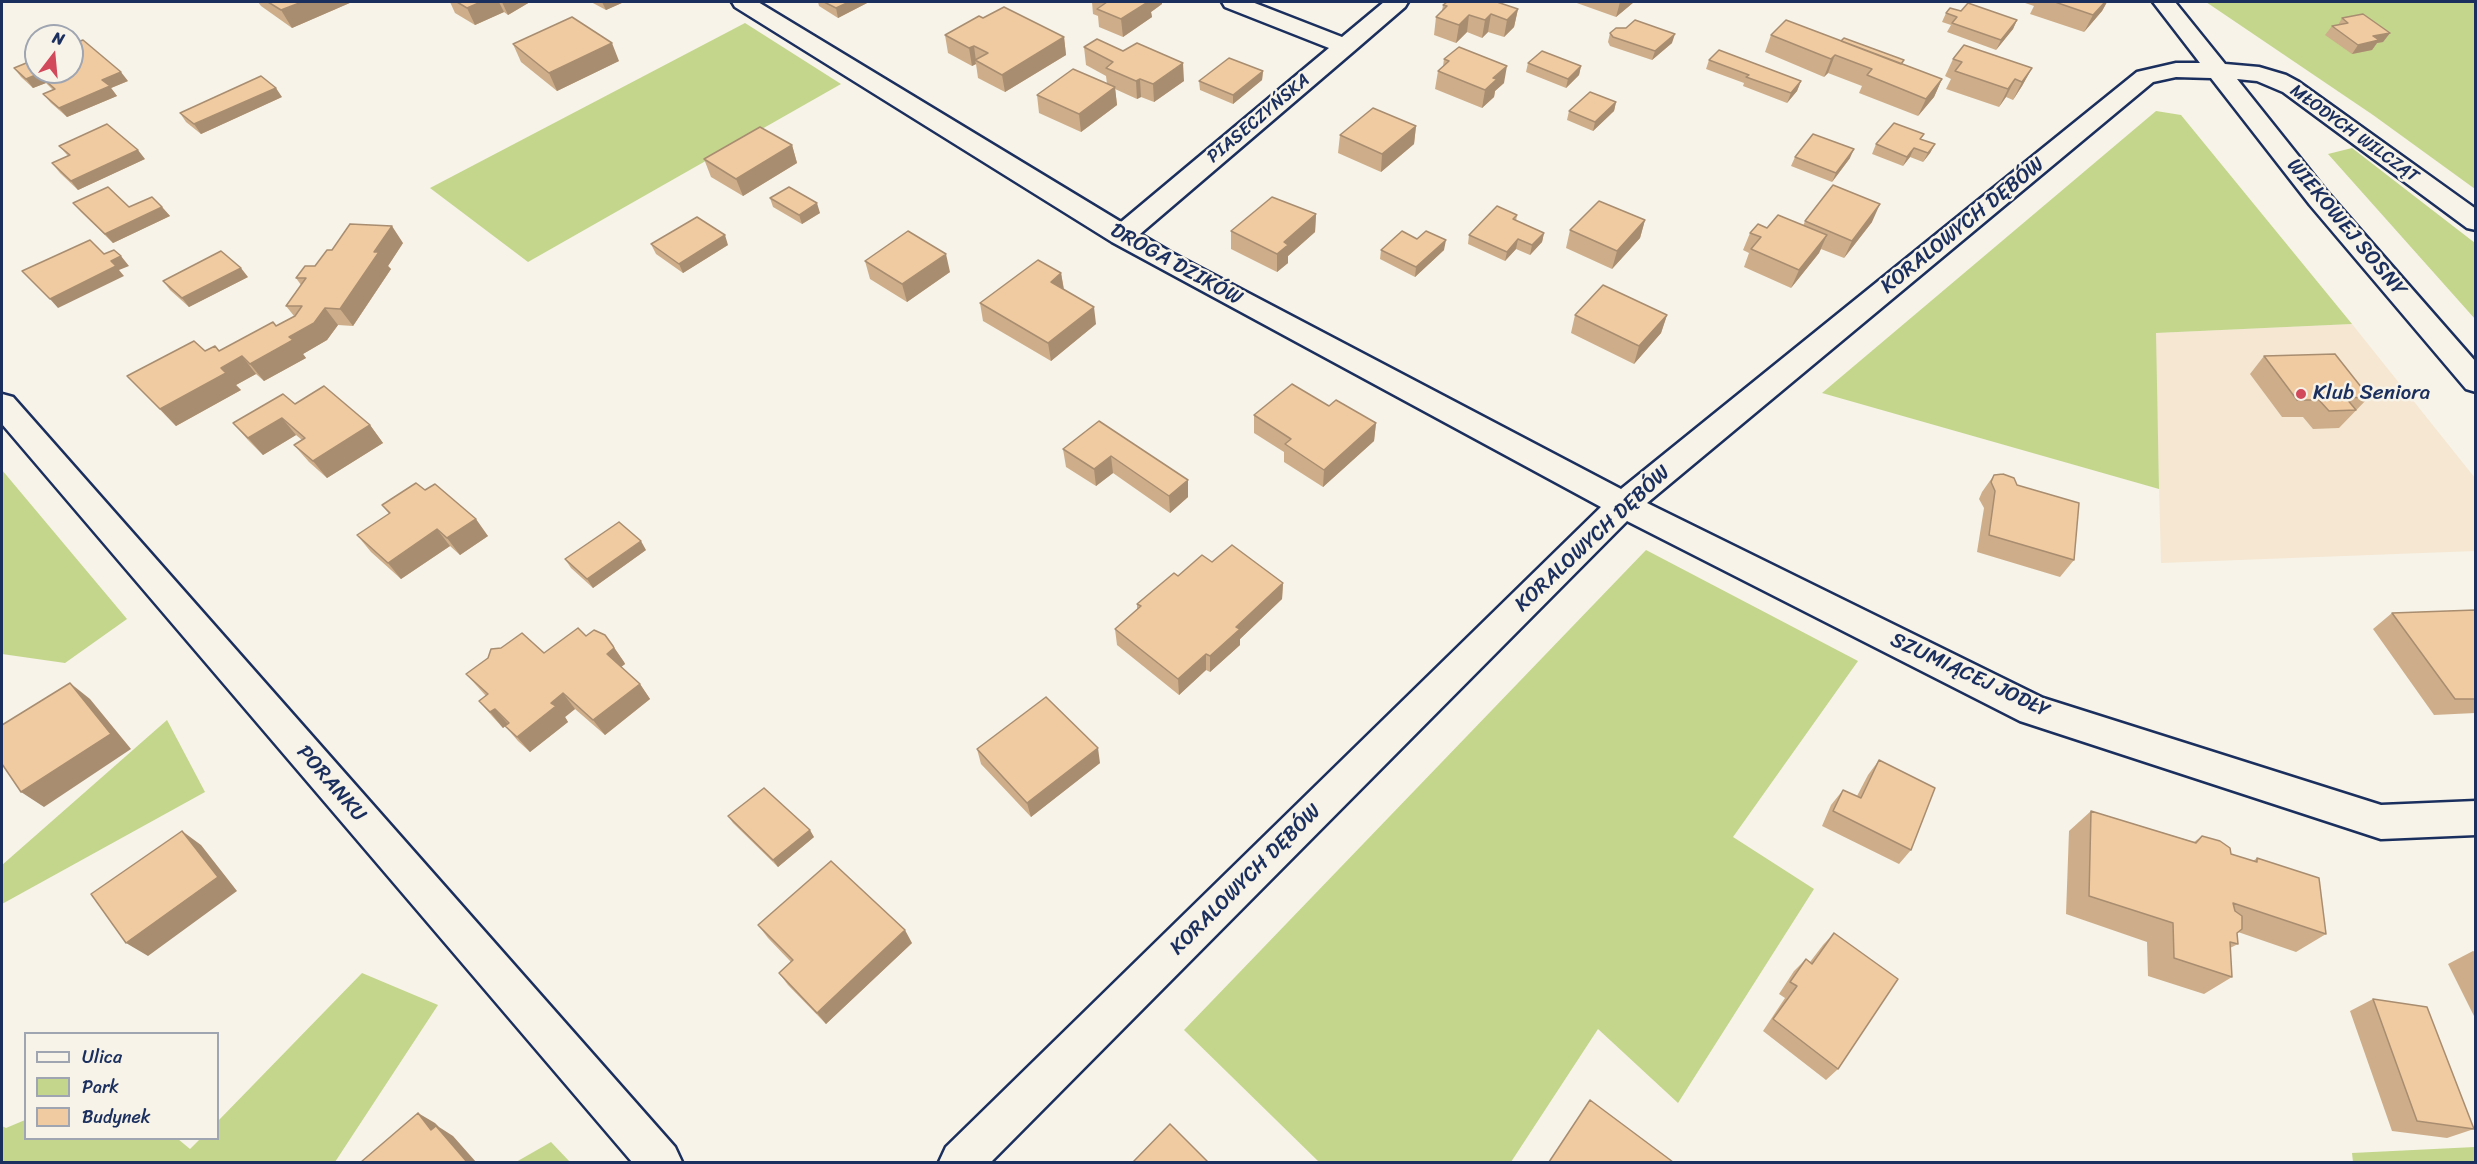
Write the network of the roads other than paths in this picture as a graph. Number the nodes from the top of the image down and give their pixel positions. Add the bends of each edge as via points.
1 (743, 2) edge
2 (1233, 2) edge
3 (1396, 2) edge
4 (2164, 2) edge
5 (1346, 46) junction
6 (2221, 71) junction
7 (2475, 222) edge
8 (1121, 236) junction
9 (2475, 382) edge
10 (2, 405) edge
11 (1623, 505) junction
12 (2475, 818) edge
13 (660, 1162) edge
14 (961, 1162) edge

1 - 8 street, DROGA DZIKÓW
2 - 5 street
3 - 5 street, PIASECZYŃSKA
4 - 6 street
5 - 8 street, PIASECZYŃSKA
6 - 7 street, MŁODYCH WILCZĄT via 2259,74 2291,87
6 - 9 street, WIEKOWEJ SOSNY via 2319,199
6 - 11 street, KORALOWYCH DĘBÓW via 2176,70 2145,77
8 - 11 street, DROGA DZIKÓW
10 - 13 street, PORANKU
11 - 12 street, SZUMIĄCEJ JODŁY via 2033,710 2381,822
11 - 14 street, KORALOWYCH DĘBÓW

